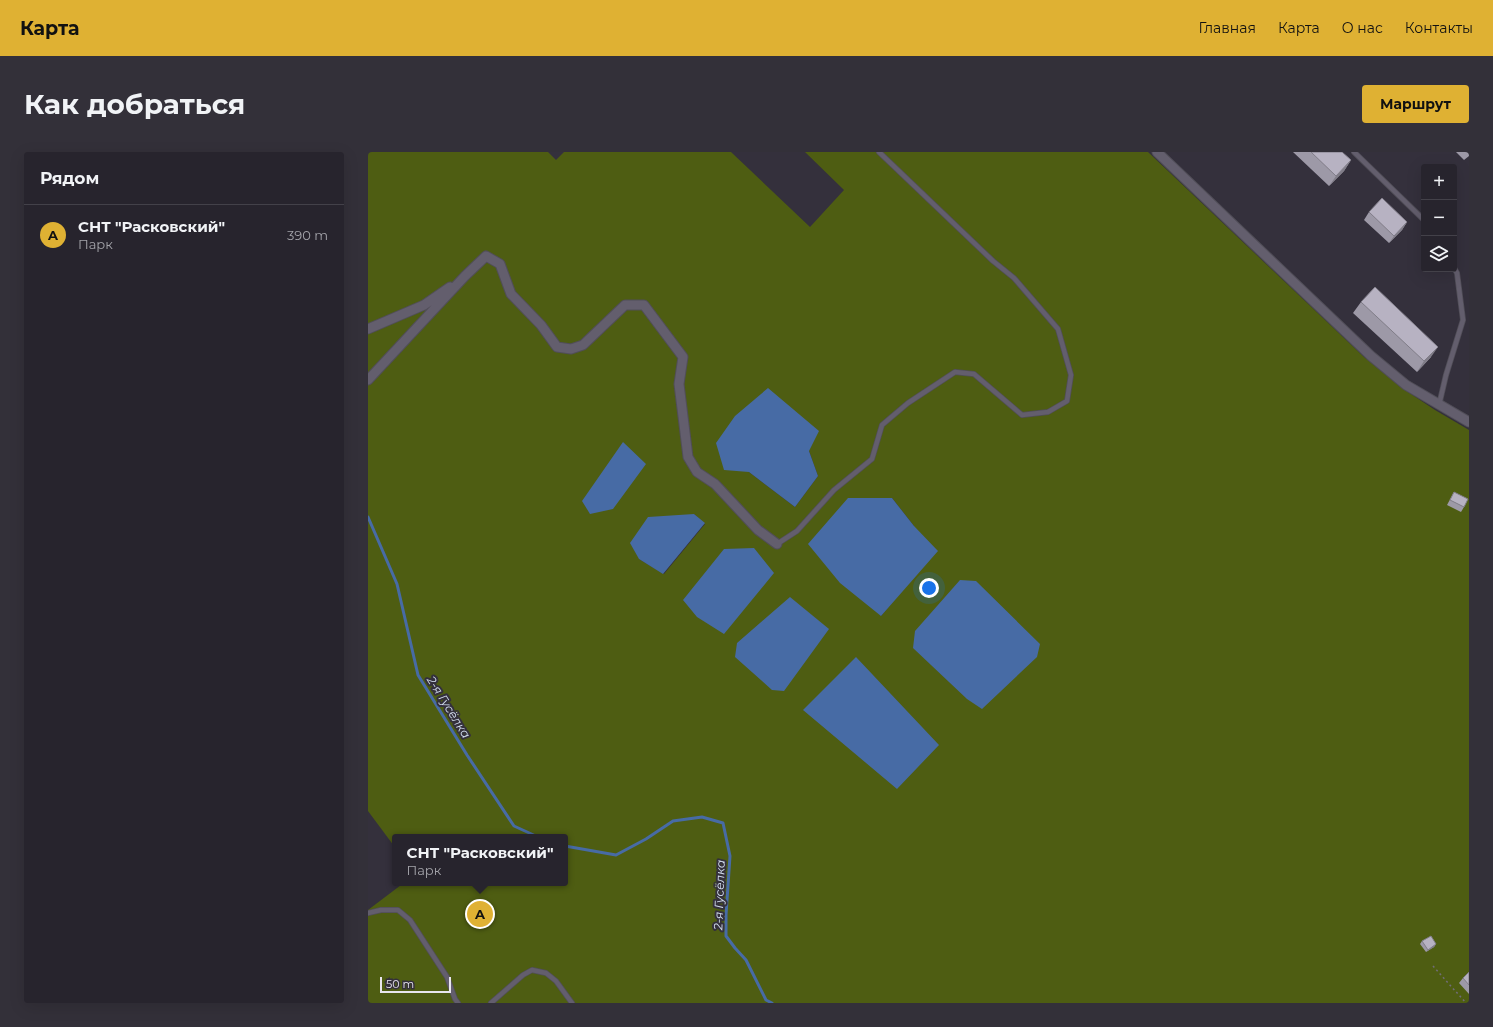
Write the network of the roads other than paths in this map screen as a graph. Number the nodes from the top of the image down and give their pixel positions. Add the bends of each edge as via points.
1 (879, 152) edge
2 (1157, 152) edge
3 (1354, 152) edge
4 (1421, 217) edge
5 (1456, 272) edge
6 (465, 276) junction
7 (368, 329) edge
8 (368, 380) edge
9 (1439, 405) junction
10 (1469, 422) edge
11 (777, 544) joint
12 (368, 913) edge
13 (458, 1003) edge
14 (491, 1003) edge
15 (572, 1003) edge

1 - 11 lane via 1014,278 1058,329 1072,376 1067,401 1048,412 1022,415 974,374 955,372 908,403 882,425 872,459 834,490 798,531
2 - 9 street via 1371,356 1406,385
3 - 4 lane
5 - 9 lane via 1463,320
6 - 7 street via 424,305
6 - 8 street
6 - 11 street via 486,256 500,264 511,294 541,325 557,347 571,349 583,345 625,305 644,305 683,357 679,384 688,457 697,472 715,484 758,530
9 - 10 street
12 - 13 lane via 398,910 410,920 447,977
14 - 15 lane via 532,970 546,973 556,981

